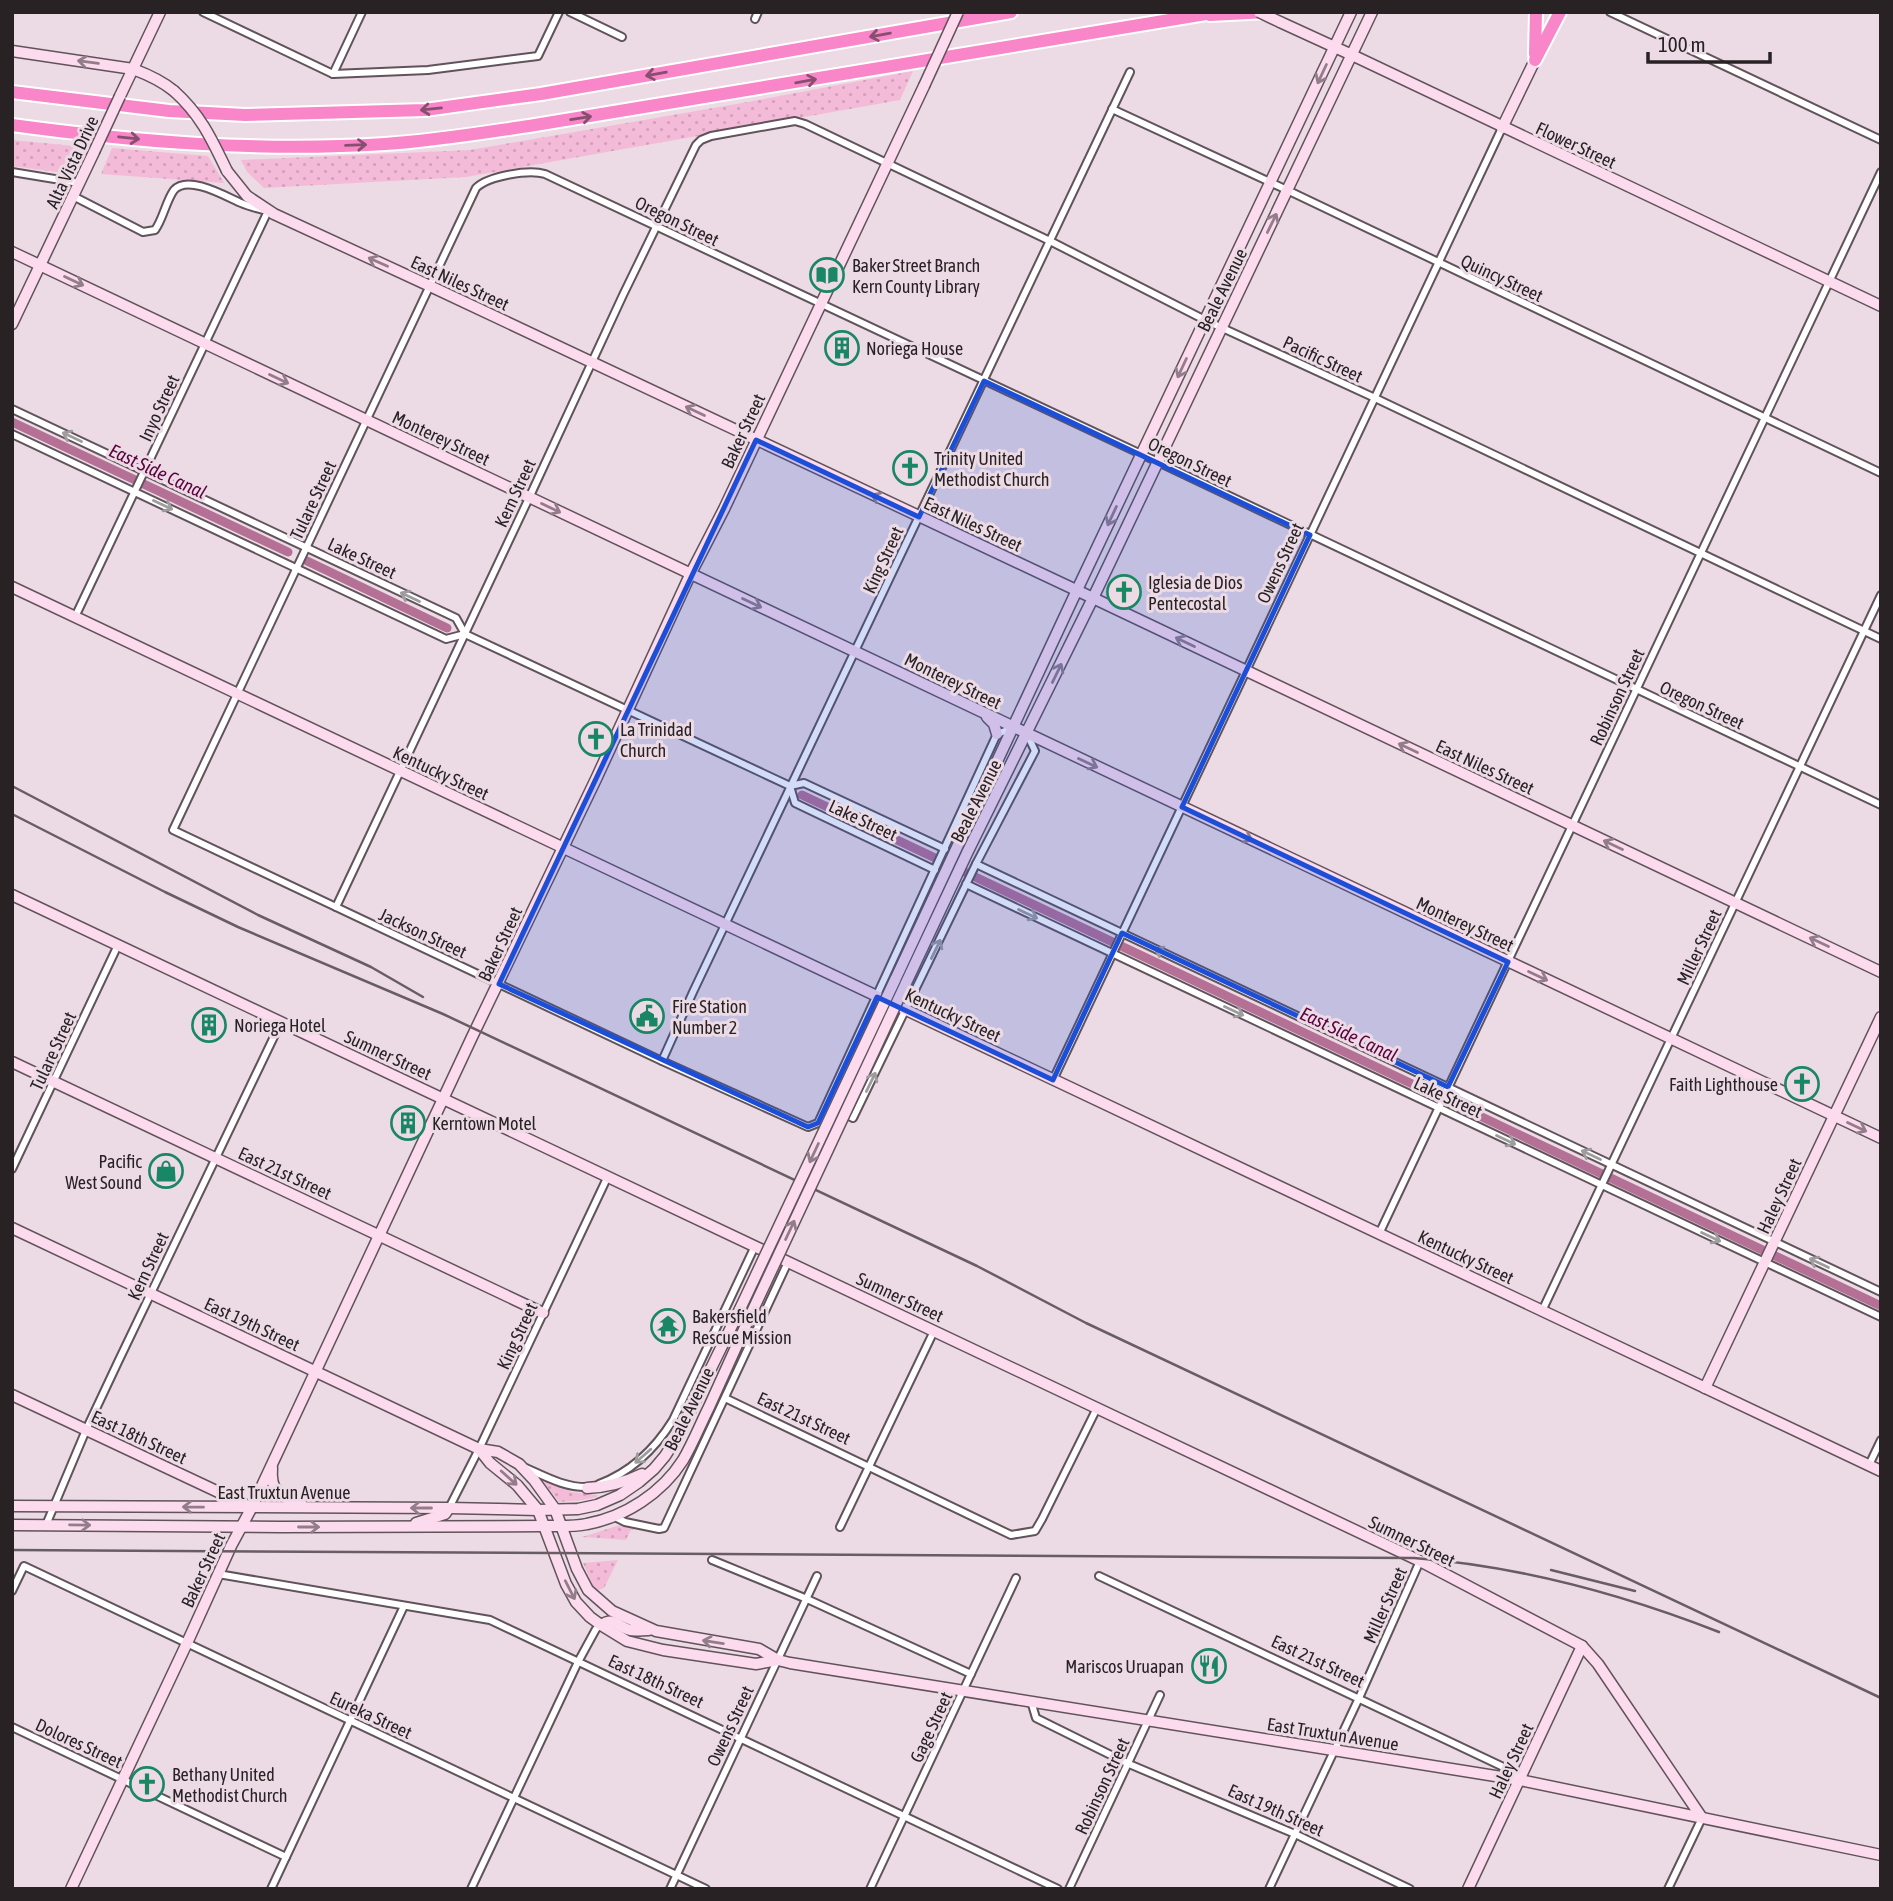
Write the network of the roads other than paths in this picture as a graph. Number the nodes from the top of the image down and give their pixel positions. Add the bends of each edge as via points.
1 (160, 12) edge
2 (203, 12) edge
3 (362, 12) edge
4 (559, 12) edge
5 (570, 12) edge
6 (958, 12) edge
7 (1011, 12) edge
8 (1218, 12) edge
9 (1259, 12) edge
10 (1268, 12) edge
11 (1351, 12) edge
12 (1536, 12) edge
13 (1560, 12) edge
14 (1611, 12) edge
15 (1372, 13) edge
16 (1195, 16) junction
17 (622, 37) dead end
18 (1335, 47) junction
19 (12, 51) edge
20 (1352, 55) junction
21 (1535, 60) junction
22 (133, 69) junction
23 (1130, 72) dead end
24 (333, 74) junction
25 (12, 86) edge
26 (12, 92) edge
27 (42, 97) junction
28 (1112, 109) junction
29 (12, 125) edge
30 (1502, 128) junction
31 (751, 129) joint
32 (1881, 140) edge
33 (887, 163) junction
34 (12, 172) edge
35 (1881, 173) edge
36 (79, 183) junction
37 (481, 183) joint
38 (1271, 183) junction
39 (1287, 190) junction
40 (73, 196) junction
41 (268, 211) junction
42 (657, 227) junction
43 (1050, 241) junction
44 (12, 252) edge
45 (1438, 264) junction
46 (40, 265) junction
47 (1829, 282) junction
48 (430, 286) junction
49 (820, 304) junction
50 (1881, 306) edge
51 (1205, 320) junction
52 (12, 324) edge
53 (1222, 327) junction
54 (205, 344) junction
55 (592, 362) junction
56 (984, 381) junction
57 (1375, 398) junction
58 (12, 409) edge
59 (1765, 418) junction
60 (366, 420) junction
61 (12, 434) edge
62 (756, 440) junction
63 (1141, 454) junction
64 (1158, 462) junction
65 (144, 471) junction
66 (1881, 473) edge
67 (134, 491) junction
68 (529, 498) junction
69 (919, 517) junction
70 (1310, 536) junction
71 (306, 547) junction
72 (1700, 554) junction
73 (296, 568) junction
74 (690, 575) junction
75 (12, 587) edge
76 (1077, 590) junction
77 (1881, 595) edge
78 (1093, 598) junction
79 (75, 617) junction
80 (1864, 631) junction
81 (465, 634) junction
82 (1881, 639) edge
83 (854, 652) junction
84 (1246, 671) junction
85 (1636, 690) junction
86 (237, 694) junction
87 (627, 709) junction
88 (981, 712) junction
89 (1013, 727) junction
90 (997, 734) junction
91 (1027, 734) junction
92 (1061, 750) junction
93 (1035, 751) junction
94 (1800, 767) junction
95 (400, 771) junction
96 (790, 786) junction
97 (1881, 805) edge
98 (1182, 807) junction
99 (1572, 826) junction
100 (173, 830) joint
101 (563, 848) junction
102 (944, 849) junction
103 (976, 864) junction
104 (935, 870) junction
105 (966, 884) junction
106 (12, 895) edge
107 (1735, 903) junction
108 (336, 907) junction
109 (725, 924) junction
110 (1122, 933) junction
111 (118, 945) junction
112 (1113, 954) junction
113 (1508, 962) junction
114 (1881, 972) edge
115 (900, 983) junction
116 (499, 984) junction
117 (877, 997) junction
118 (906, 1010) junction
119 (1881, 1017) edge
120 (281, 1022) junction
121 (1671, 1039) junction
122 (662, 1061) junction
123 (12, 1062) edge
124 (1053, 1080) junction
125 (54, 1081) junction
126 (1448, 1087) junction
127 (444, 1099) junction
128 (827, 1105) junction
129 (1439, 1108) junction
130 (1834, 1116) junction
131 (1881, 1138) edge
132 (215, 1157) junction
133 (1611, 1164) junction
134 (12, 1169) edge
135 (608, 1176) junction
136 (1602, 1185) junction
137 (12, 1228) edge
138 (1379, 1234) junction
139 (380, 1236) junction
140 (1774, 1242) junction
141 (755, 1246) junction
142 (788, 1262) junction
143 (1765, 1262) junction
144 (1881, 1292) edge
145 (151, 1293) junction
146 (1542, 1311) junction
147 (543, 1313) junction
148 (1881, 1317) edge
149 (934, 1331) junction
150 (316, 1371) junction
151 (1705, 1388) junction
152 (12, 1395) edge
153 (725, 1398) junction
154 (1097, 1408) junction
155 (86, 1430) junction
156 (1881, 1440) edge
157 (479, 1449) junction
158 (276, 1455) junction
159 (519, 1464) junction
160 (1869, 1465) junction
161 (870, 1467) junction
162 (655, 1468) junction
163 (1881, 1471) edge
164 (587, 1488) junction
165 (12, 1506) edge
166 (54, 1506) junction
167 (251, 1507) junction
168 (329, 1507) junction
169 (449, 1508) junction
170 (555, 1509) junction
171 (538, 1510) junction
172 (613, 1516) junction
173 (12, 1525) edge
174 (46, 1525) junction
175 (544, 1526) junction
176 (561, 1526) junction
177 (241, 1527) junction
178 (399, 1527) junction
179 (840, 1527) dead end
180 (712, 1560) dead end
181 (1420, 1561) junction
182 (218, 1574) junction
183 (817, 1576) dead end
184 (1098, 1576) dead end
185 (1016, 1577) dead end
186 (12, 1591) edge
187 (807, 1600) junction
188 (404, 1606) junction
189 (601, 1625) junction
190 (656, 1631) junction
191 (187, 1643) junction
192 (1582, 1646) junction
193 (778, 1660) junction
194 (578, 1662) junction
195 (971, 1674) junction
196 (964, 1690) junction
197 (1160, 1695) dead end
198 (1359, 1698) junction
199 (1031, 1701) junction
200 (1149, 1720) junction
201 (350, 1721) junction
202 (12, 1727) edge
203 (741, 1739) junction
204 (1335, 1750) junction
205 (1129, 1763) junction
206 (123, 1779) junction
207 (1520, 1780) junction
208 (513, 1798) junction
209 (904, 1816) junction
210 (1702, 1818) junction
211 (1295, 1834) junction
212 (1881, 1855) edge
213 (286, 1857) junction
214 (677, 1875) junction
215 (71, 1889) edge
216 (271, 1889) edge
217 (471, 1889) edge
218 (670, 1889) edge
219 (706, 1889) edge
220 (870, 1889) edge
221 (1058, 1889) edge
222 (1069, 1889) edge
223 (1269, 1889) edge
224 (1410, 1889) edge
225 (1468, 1889) edge
226 (1668, 1889) edge

1 - 22 main road, Alta Vista Drive
2 - 24 street
3 - 24 street
4 - 24 street via 538,56 428,70
5 - 17 street
6 - 33 main road, Baker Street, bridge
7 -> 27 highway via 425,110 245,115
8 - 16 highway
9 - 18 main road, Flower Street, bridge
10 - 16 highway
11 - 18 main road, Beale Avenue
12 - 21 highway
13 - 21 highway
14 - 32 street
15 - 20 main road, Beale Avenue
29 -> 16 highway via 191,145 387,144 542,124
18 - 20 main road, Flower Street
18 -> 38 main road, Beale Avenue
22 -> 19 main road, East Niles Street
20 - 30 main road, Flower Street
20 - 39 main road, Beale Avenue
21 - 30 main road, Owens Street
22 - 36 main road, Alta Vista Drive, bridge
22 - 41 main road, East Niles Street, bridge via 157,79 187,102 227,171 247,196
23 - 28 street, King Street
25 - 27 highway
26 - 27 highway
28 - 38 street, Quincy Street
28 - 43 street, King Street
30 - 45 street, Owens Street
30 - 47 main road, Flower Street
31 - 33 street, Pacific Street via 801,122
31 - 42 street, Kern Street via 711,136 696,145
33 - 43 street, Pacific Street
33 - 49 main road, Baker Street
34 - 36 street
35 - 47 street, Robinson Street
36 - 40 main road, Alta Vista Drive
37 - 42 street, Oregon Street via 538,172
37 - 48 street, Tulare Street
38 - 39 street, Quincy Street
38 - 51 main road, Beale Avenue
39 - 45 street, Quincy Street
53 -> 39 main road, Beale Avenue
40 - 41 street via 143,232 155,230 174,190 181,186 211,189
40 - 46 main road, Alta Vista Drive
48 -> 41 main road, East Niles Street
41 - 54 street, Inyo Street
42 - 49 street, Oregon Street
42 - 55 street, Kern Street
43 - 51 street, Pacific Street
43 - 56 street, King Street
44 - 46 main road, Monterey Street
45 - 57 street, Owens Street
45 - 59 street, Quincy Street
46 - 52 main road, Alta Vista Drive
46 -> 54 main road, Monterey Street
47 - 50 main road, Flower Street
47 - 59 street, Robinson Street
48 - 55 main road, East Niles Street
48 - 60 street, Tulare Street
49 - 56 street, Oregon Street
49 - 62 main road, Baker Street
51 - 53 street, Pacific Street
51 -> 63 main road, Beale Avenue
53 - 57 street, Pacific Street
53 - 64 main road, Beale Avenue
54 -> 60 main road, Monterey Street
54 - 65 street, Inyo Street
62 -> 55 main road, East Niles Street
55 - 68 street, Kern Street
56 - 63 street, Oregon Street
56 - 69 street, King Street
57 - 70 street, Owens Street
57 - 72 street, Pacific Street
65 -> 58 street, Lake Street
59 - 66 street, Quincy Street
59 - 72 street, Robinson Street
60 - 68 main road, Monterey Street
60 - 71 street, Tulare Street
61 - 67 street, Lake Street
69 -> 62 main road, East Niles Street
62 - 74 main road, Baker Street
63 - 64 street, Oregon Street
63 -> 76 main road, Beale Avenue
64 - 70 street, Oregon Street
64 - 78 main road, Beale Avenue
65 - 67 street, Inyo Street
65 - 71 street, Lake Street
67 -> 73 street, Lake Street
67 - 79 street, Inyo Street
68 -> 74 main road, Monterey Street
68 - 81 street, Kern Street
69 - 76 main road, East Niles Street
69 - 83 street, King Street
70 - 84 street, Owens Street
70 - 85 street, Oregon Street
71 - 73 street, Tulare Street
81 -> 71 street, Lake Street via 456,618
72 - 80 street, Pacific Street
72 - 85 street, Robinson Street
73 - 81 street, Lake Street via 446,639
73 - 86 street, Tulare Street
74 -> 83 main road, Monterey Street
74 - 87 main road, Baker Street
75 - 79 main road, Kentucky Street
76 - 78 main road, East Niles Street
76 - 89 main road, Beale Avenue
77 - 80 street, Miller Street
84 -> 78 main road, East Niles Street
91 -> 78 main road, Beale Avenue
79 - 86 main road, Kentucky Street
80 - 82 street, Pacific Street
80 - 94 street, Miller Street
81 - 87 street, Lake Street
81 - 95 street, Kern Street
83 - 88 main road, Monterey Street
83 - 96 street, King Street
84 - 98 street, Owens Street
99 -> 84 main road, East Niles Street
85 - 94 street, Oregon Street
85 - 99 street, Robinson Street
86 - 95 main road, Kentucky Street
86 - 100 street, Tulare Street
87 - 96 street, Lake Street
87 - 101 main road, Baker Street
88 - 89 main road, Monterey Street
88 - 90 main road
89 - 90 street
89 - 91 main road, Monterey Street
89 - 115 main road, Beale Avenue
90 - 102 street
91 - 92 main road, Monterey Street
91 - 93 street
91 - 115 main road, Beale Avenue
92 - 93 main road via 1045,747
92 -> 98 main road, Monterey Street
93 - 103 street
94 - 97 street, Oregon Street
94 - 107 street, Miller Street
95 - 101 main road, Kentucky Street
95 - 108 street, Kern Street
96 - 102 street, Lake Street via 804,783
96 - 104 street, Lake Street via 795,803
96 - 109 street, King Street
98 - 110 street, Owens Street
98 -> 113 main road, Monterey Street
107 -> 99 main road, East Niles Street
99 - 113 street, Robinson Street
100 - 108 street, Jackson Street
101 - 109 main road, Kentucky Street
101 - 116 main road, Baker Street
102 - 104 street
103 - 105 street
103 - 110 street, Lake Street
104 - 117 street
105 -> 112 street, Lake Street
118 -> 105 street
106 - 111 main road, Sumner Street
114 -> 107 main road, East Niles Street
107 - 121 street, Miller Street
108 - 116 street, Jackson Street
109 - 117 main road, Kentucky Street
109 - 122 street, King Street
110 - 112 street, Owens Street
126 -> 110 street, Lake Street
111 - 120 main road, Sumner Street
111 - 125 street, Tulare Street
112 - 124 street, Owens Street
112 -> 129 street, Lake Street
113 -> 121 main road, Monterey Street
113 - 126 street, Robinson Street
115 -> 162 main road, Beale Avenue, bridge via 679,1434
172 -> 115 main road, Beale Avenue, bridge via 655,1491 694,1440
116 - 122 street, Jackson Street
116 - 127 main road, Baker Street
117 - 118 main road, Kentucky Street
117 - 128 street
118 - 124 main road, Kentucky Street
128 -> 118 street via 853,1118
119 - 130 main road, Haley Street
120 - 127 main road, Sumner Street
120 - 132 street, Kern Street
121 - 130 main road, Monterey Street
121 - 133 street, Miller Street
122 - 128 street, Jackson Street via 808,1127 818,1123
123 - 125 main road, East 21st Street
124 - 138 main road, Kentucky Street
125 - 132 main road, East 21st Street
125 - 134 street, Tulare Street
126 - 129 street, Robinson Street
133 -> 126 street, Lake Street
127 - 135 main road, Sumner Street
127 - 139 main road, Baker Street
129 -> 136 street, Lake Street
129 - 138 street, Robinson Street
130 -> 131 main road, Monterey Street
130 - 140 main road, Haley Street
132 - 139 main road, East 21st Street
132 - 145 street, Kern Street
133 - 136 street, Miller Street
133 - 140 street, Lake Street
135 - 141 main road, Sumner Street
135 - 147 street, King Street
136 -> 143 street, Lake Street
136 - 146 street, Miller Street
137 - 145 main road, East 19th Street
138 - 146 main road, Kentucky Street
139 - 147 main road, East 21st Street
139 - 150 main road, Baker Street
140 - 143 main road, Haley Street
144 -> 140 street, Lake Street
141 - 142 main road, Sumner Street
141 -> 164 street, Beale Avenue via 662,1438 641,1460
142 - 149 main road, Sumner Street
142 - 153 street
143 - 148 street, Lake Street
143 - 151 main road, Haley Street
145 - 150 main road, East 19th Street
145 - 155 street, Kern Street
146 - 151 main road, Kentucky Street
147 - 157 street, King Street
149 - 154 main road, Sumner Street
149 - 161 street
150 - 157 main road, East 19th Street
150 - 158 main road, Baker Street
151 - 160 main road, Kentucky Street
152 - 155 main road, East 18th Street
153 - 161 street, East 21st Street
153 - 172 street via 664,1528
154 - 161 street, East 21st Street via 1035,1531 1011,1535
154 - 181 main road, Sumner Street
155 - 166 street, Kern Street
155 - 167 main road, East 18th Street
156 - 160 street
157 - 159 main road, East 19th Street via 498,1452
157 - 169 street, King Street
157 -> 171 main road, East 19th Street
158 - 167 main road, Baker Street
158 - 168 main road via 272,1476 278,1493 292,1501
159 - 164 street via 565,1484
159 - 170 main road, East 19th Street
160 - 163 main road, Kentucky Street
161 - 179 street
162 - 164 main road via 628,1481
162 - 170 main road, Beale Avenue via 602,1504
165 - 166 main road, East Truxtun Avenue
167 -> 166 main road, East Truxtun Avenue
166 - 174 street, Kern Street
167 - 168 main road, East Truxtun Avenue
167 - 177 main road, Baker Street
169 -> 168 main road, East Truxtun Avenue
169 - 171 main road, East Truxtun Avenue
169 - 178 main road via 437,1518
170 - 171 main road, Beale Avenue
170 - 176 main road, East Truxtun Avenue
171 - 175 main road, East Truxtun Avenue
172 - 176 main road, Beale Avenue
173 - 174 main road, East Truxtun Avenue
174 -> 177 main road, East Truxtun Avenue
175 - 176 main road, Beale Avenue
175 - 178 main road, East Truxtun Avenue
175 -> 189 main road, East Truxtun Avenue via 576,1602
176 - 190 main road, East Truxtun Avenue via 588,1590 612,1611
177 -> 178 main road, East Truxtun Avenue
177 - 182 main road, Baker Street
180 - 187 street
181 - 192 main road, Sumner Street
181 - 198 street, Miller Street
182 - 188 street, East 18th Street
182 - 191 main road, Baker Street
183 - 187 street, Owens Street
184 - 198 street, East 21st Street
185 - 195 street, Gage Street
186 - 191 street, Eureka Street via 24,1566
187 - 193 street, Owens Street
187 - 195 street
188 - 194 street, East 18th Street via 490,1620
188 - 201 street
189 - 190 main road via 612,1621 628,1630
189 - 193 main road, East Truxtun Avenue via 627,1641 663,1650 756,1664
189 - 194 street
193 -> 190 main road, East Truxtun Avenue via 759,1649
191 - 201 street, Eureka Street
191 - 206 main road, Baker Street
192 - 207 main road, Haley Street
192 - 210 main road, Sumner Street
193 - 196 main road, East Truxtun Avenue
193 - 203 street, Owens Street
194 - 203 street, East 18th Street
194 - 208 street
195 - 196 street, Gage Street
196 - 199 main road, East Truxtun Avenue
196 - 209 street, Gage Street
197 - 200 street, Robinson Street
198 - 204 street, Miller Street
198 - 207 street, East 21st Street via 1514,1772
199 - 200 main road, East Truxtun Avenue
199 - 205 street, East 19th Street via 1036,1718
200 - 204 main road, East Truxtun Avenue
200 - 205 street, Robinson Street
201 - 208 street, Eureka Street
201 - 213 street
202 - 206 street, Dolores Street
203 - 209 street, East 18th Street
203 - 214 street, Owens Street
204 - 207 main road, East Truxtun Avenue
204 - 211 street, Miller Street
205 - 211 street, East 19th Street
205 - 222 street, Robinson Street
206 - 213 street, Dolores Street
206 - 215 main road, Baker Street
207 - 210 main road, East Truxtun Avenue
207 - 225 main road, Haley Street
208 - 214 street, Eureka Street
208 - 217 street
209 - 220 street, Gage Street
209 - 221 street, East 18th Street
210 - 212 main road, East Truxtun Avenue
210 - 226 street
211 - 223 street, Miller Street
211 - 224 street, East 19th Street
213 - 216 street
214 - 218 street, Owens Street
214 - 219 street, Eureka Street

